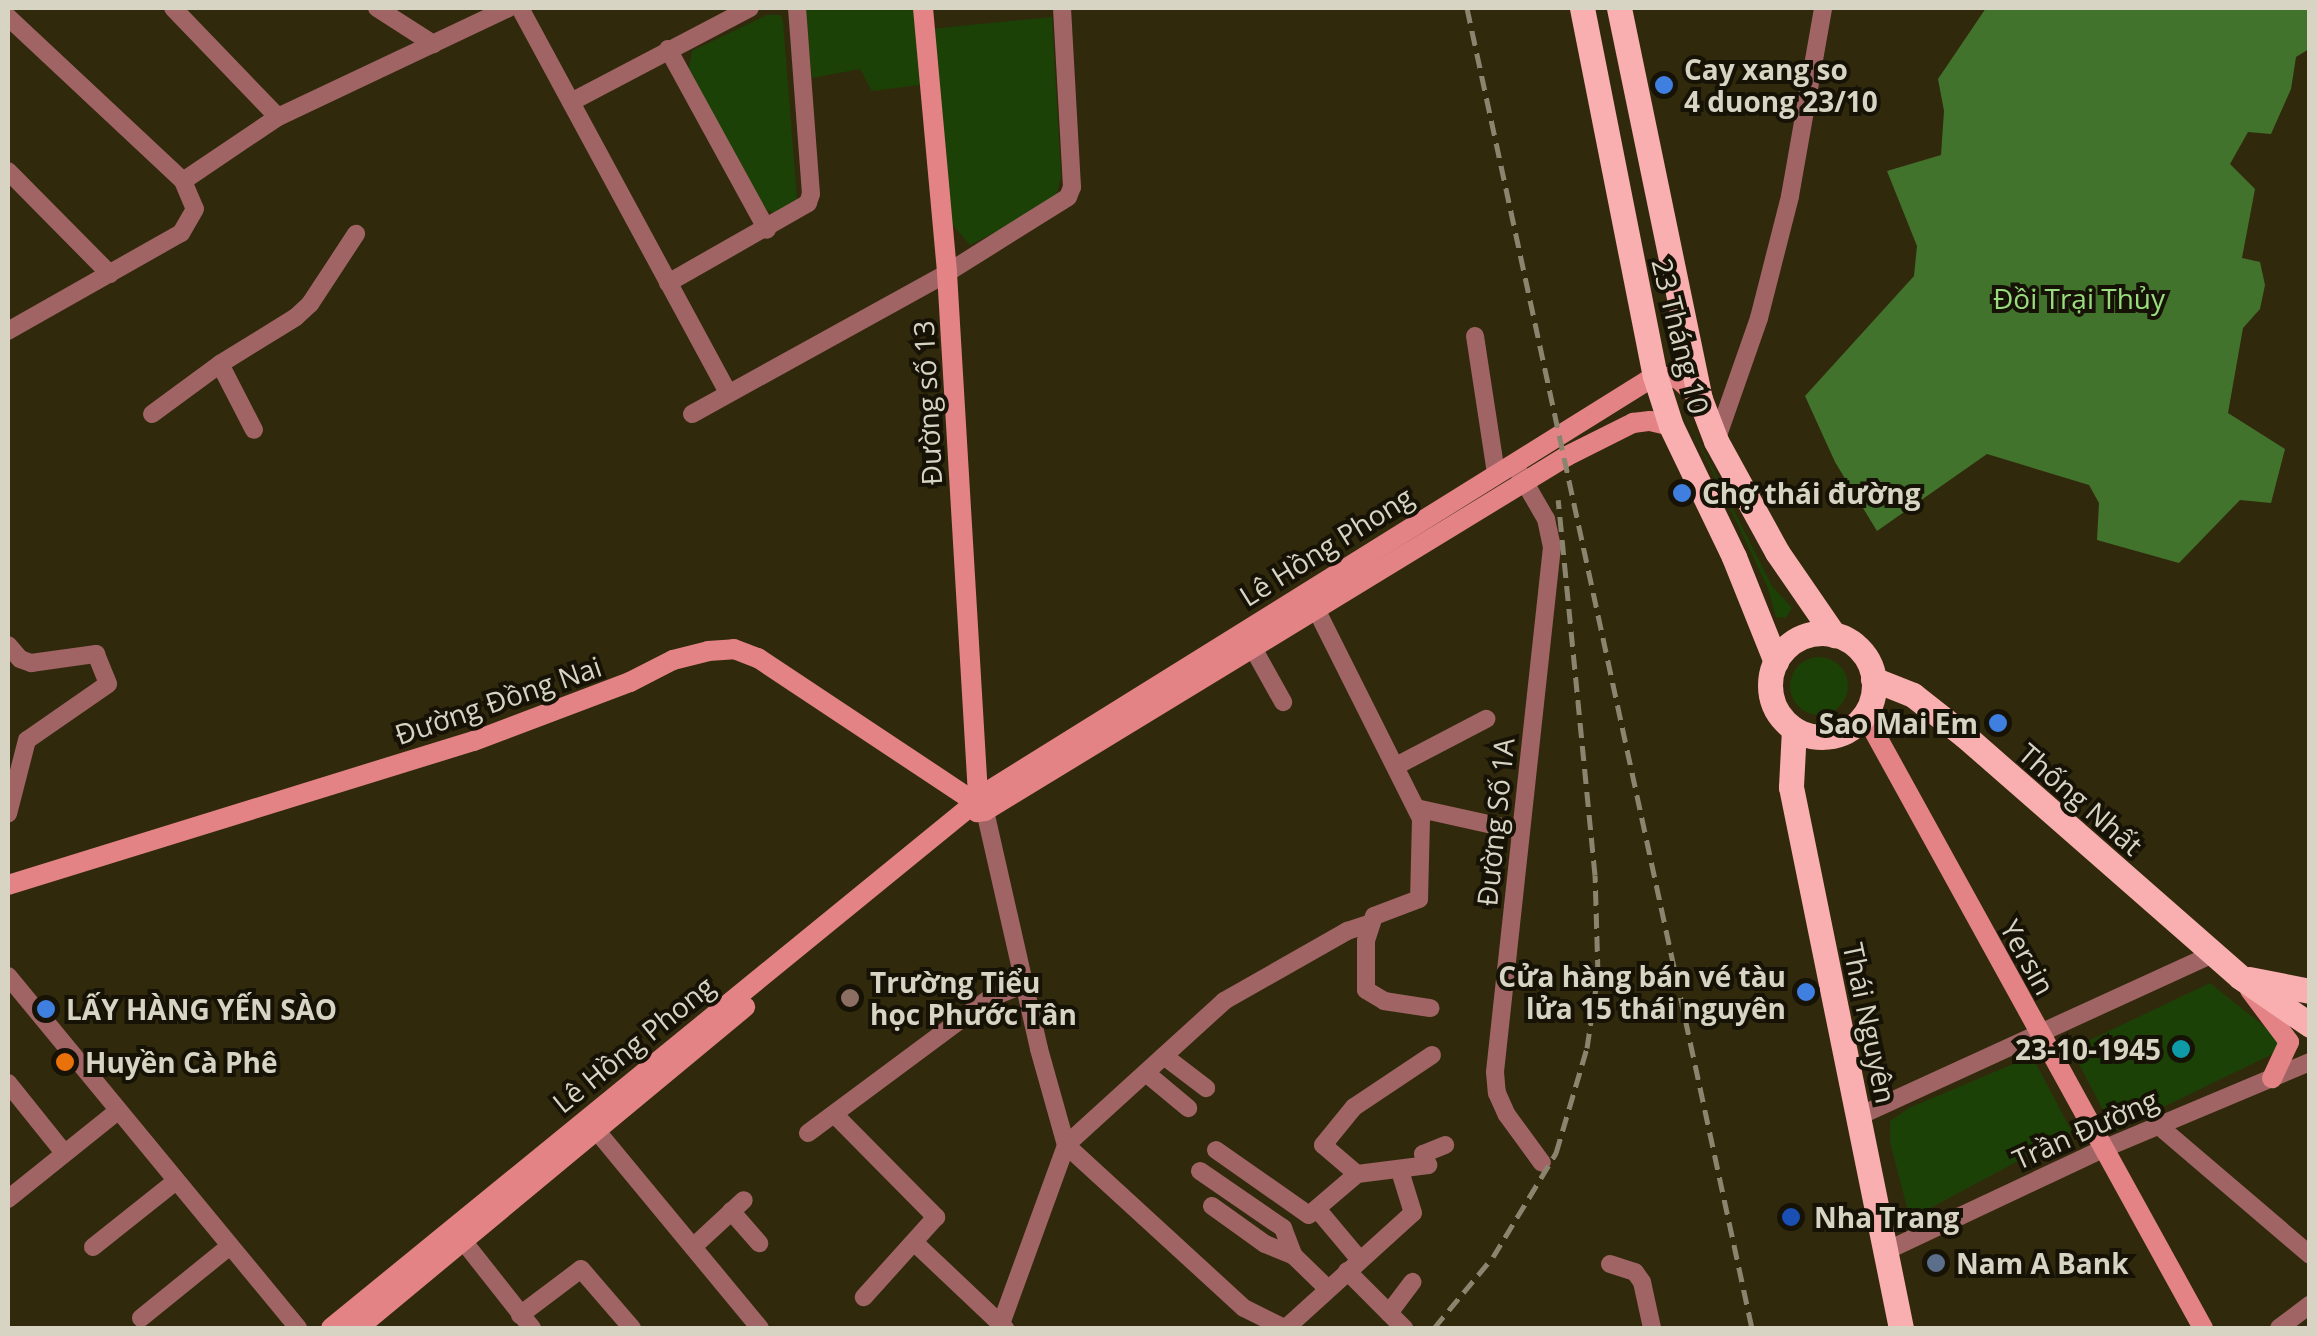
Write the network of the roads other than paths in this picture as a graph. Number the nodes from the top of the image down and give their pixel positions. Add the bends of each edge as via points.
1 (173, 8) edge
2 (377, 8) edge
3 (509, 8) edge
4 (520, 8) edge
5 (750, 8) edge
6 (797, 8) edge
7 (923, 8) edge
8 (1062, 8) edge
9 (1582, 8) edge
10 (1619, 8) edge
11 (1822, 8) edge
12 (8, 17) edge
13 (433, 44) junction
14 (668, 49) junction
15 (571, 102) junction
16 (278, 117) junction
17 (8, 171) edge
18 (182, 181) junction
19 (767, 230) junction
20 (356, 234) dead end
21 (110, 274) junction
22 (947, 274) junction
23 (668, 284) junction
24 (8, 330) edge
25 (1476, 336) dead end
26 (220, 364) junction
27 (1654, 376) junction
28 (728, 393) junction
29 (1700, 399) junction
30 (152, 414) dead end
31 (692, 414) dead end
32 (1671, 426) junction
33 (254, 430) dead end
34 (1716, 441) junction
35 (1511, 472) junction
36 (1316, 610) junction
37 (1834, 635) junction
38 (8, 645) edge
39 (1253, 648) junction
40 (1776, 662) junction
41 (1873, 679) junction
42 (1283, 702) dead end
43 (1865, 715) junction
44 (1486, 719) dead end
45 (1794, 729) junction
46 (1396, 766) junction
47 (980, 804) junction
48 (1416, 808) junction
49 (8, 814) edge
50 (1520, 832) junction
51 (8, 885) edge
52 (1369, 924) junction
53 (2212, 954) junction
54 (8, 976) edge
55 (2240, 977) junction
56 (1024, 984) junction
57 (2310, 991) edge
58 (1430, 1008) dead end
59 (2310, 1025) edge
60 (2038, 1034) junction
61 (1432, 1055) dead end
62 (1164, 1056) junction
63 (2310, 1062) edge
64 (1146, 1073) junction
65 (2272, 1078) junction
66 (8, 1084) edge
67 (1206, 1088) dead end
68 (1188, 1108) dead end
69 (118, 1110) junction
70 (835, 1115) junction
71 (1859, 1116) junction
72 (591, 1124) junction
73 (2159, 1126) junction
74 (808, 1133) dead end
75 (1066, 1145) junction
76 (1445, 1145) dead end
77 (2103, 1149) junction
78 (1216, 1150) dead end
79 (64, 1154) junction
80 (1542, 1163) dead end
81 (1200, 1171) dead end
82 (1400, 1171) junction
83 (1356, 1174) junction
84 (176, 1181) junction
85 (10, 1190) edge
86 (1212, 1206) dead end
87 (1318, 1210) junction
88 (464, 1242) junction
89 (759, 1243) dead end
90 (916, 1243) junction
91 (230, 1246) junction
92 (93, 1247) dead end
93 (693, 1247) junction
94 (1886, 1251) junction
95 (2310, 1255) edge
96 (1294, 1256) junction
97 (1610, 1264) dead end
98 (1353, 1266) junction
99 (1412, 1282) dead end
100 (1328, 1289) junction
101 (864, 1297) dead end
102 (2310, 1305) edge
103 (1390, 1313) junction
104 (141, 1318) dead end
105 (526, 1322) edge
106 (1003, 1326) edge
107 (298, 1328) edge
108 (331, 1328) edge
109 (358, 1328) edge
110 (632, 1328) edge
111 (760, 1328) edge
112 (1285, 1328) edge
113 (1404, 1328) edge
114 (1652, 1328) edge
115 (1901, 1328) edge
116 (2202, 1328) edge
117 (2279, 1328) edge

1 - 16 street
2 - 13 street
3 - 13 street
4 - 15 street
5 - 14 street
6 - 19 street via 811,194 808,203
7 - 22 main road, Đường số 13
8 - 22 street via 1072,188 1068,197
9 - 27 main road, 23 Tháng 10
10 - 29 main road, 23 Tháng 10
11 - 34 street via 1790,196
12 - 18 street
13 - 16 street
14 - 15 street
14 - 19 street
15 - 23 street
16 - 18 street
17 - 21 street
18 - 21 street via 195,209 191,222
19 - 23 street
20 - 26 street via 310,304
21 - 24 street
22 - 28 street
22 - 47 main road, Đường số 13
23 - 28 street
25 - 35 street, Đường Số 1A
26 - 30 street
26 - 33 street
27 - 29 main road via 1677,378
27 - 32 main road, 23 Tháng 10
27 - 35 main road, Lê Hồng Phong
28 - 31 street
29 - 34 main road, 23 Tháng 10
32 - 35 main road, Lê Hồng Phong via 1633,423
32 - 40 main road, 23 Tháng 10
34 - 37 main road, 23 Tháng 10 via 1777,552
35 - 36 main road, Lê Hồng Phong
35 - 47 main road, Lê Hồng Phong
35 - 50 street, Đường Số 1A via 1546,519 1552,547
36 - 39 main road, Lê Hồng Phong
36 - 46 street
37 - 40 main road via 1797,640
37 - 41 main road via 1856,646
38 - 49 street via 26,662 96,654 108,684 28,740
39 - 42 street
39 - 47 main road, Lê Hồng Phong
40 - 45 main road via 1773,702
41 - 43 main road
41 - 53 main road, Thống Nhất via 1913,696 1965,736
43 - 45 main road via 1837,735 1814,737
43 - 60 main road, Yersin
44 - 46 street
45 - 71 main road, Thái Nguyên via 1791,787
46 - 48 street
47 - 51 main road, Đường Đồng Nai via 758,658 734,649 708,651 474,741
47 - 56 street
47 - 72 main road, Lê Hồng Phong
48 - 50 street
48 - 52 street via 1423,844 1419,899 1388,907
50 - 80 street, Đường Số 1A via 1495,1072 1507,1115
52 - 58 street via 1366,990 1384,1001
52 - 62 street via 1224,1000
53 - 55 main road, Thống Nhất
53 - 60 street
54 - 69 street
55 - 57 main road, Thống Nhất
55 - 59 main road, Thống Nhất
55 - 65 main road via 2290,1042
56 - 70 street via 990,998
56 - 75 street
60 - 71 street
60 - 77 main road, Yersin
61 - 83 street via 1354,1108 1323,1146
62 - 64 street
62 - 67 street
63 - 65 street, Trần Đường
64 - 68 street
64 - 75 street
65 - 73 street, Trần Đường
66 - 79 street
69 - 79 street
69 - 84 street
70 - 74 street
70 - 90 street via 936,1218
71 - 94 main road, Thái Nguyên
72 - 88 main road, Lê Hồng Phong
72 - 93 street
72 - 108 main road, Lê Hồng Phong
73 - 77 street, Trần Đường
73 - 95 street
75 - 106 street
75 - 112 street via 1244,1308
76 - 82 street via 1423,1154 1428,1166
77 - 94 street, Trần Đường
77 - 116 main road, Yersin
78 - 87 street via 1309,1214
79 - 85 street
81 - 96 street via 1283,1228
82 - 83 street
82 - 98 street via 1412,1212
83 - 87 street
84 - 91 street
84 - 92 street
86 - 96 street
87 - 98 street
88 - 105 street
88 - 109 main road, Lê Hồng Phong
89 - 93 street via 738,1205
90 - 101 street
90 - 106 street
91 - 104 street
91 - 107 street
93 - 111 street
94 - 115 main road, Thái Nguyên
96 - 100 street
97 - 114 street via 1635,1272 1642,1282
98 - 100 street
98 - 103 street
99 - 103 street
100 - 112 street
102 - 117 street
103 - 113 street
105 - 110 street via 581,1269

